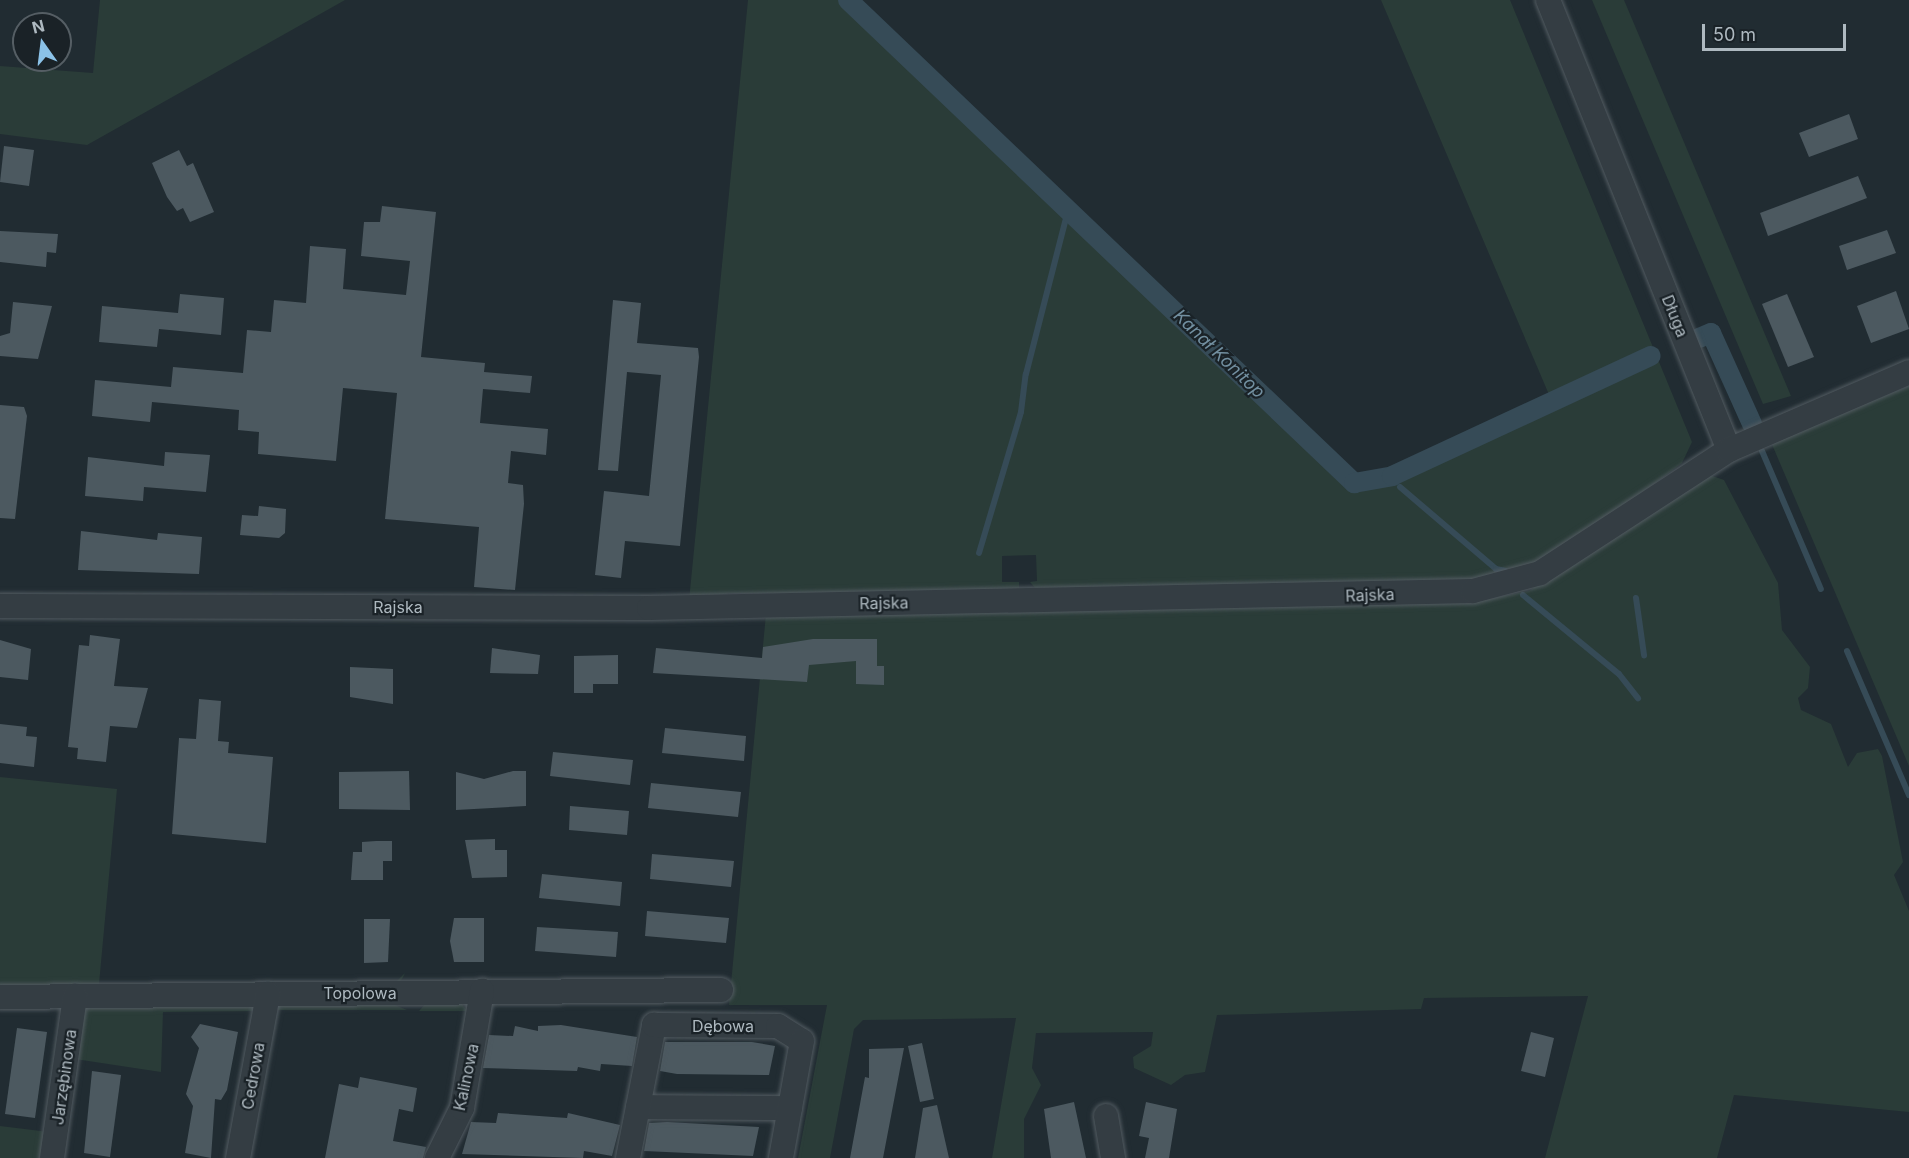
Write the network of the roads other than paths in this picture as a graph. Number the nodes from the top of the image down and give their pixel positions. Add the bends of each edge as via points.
1 (1548, 0) edge
2 (1909, 372) edge
3 (1729, 450) junction
4 (0, 606) edge
5 (721, 990) dead end
6 (482, 991) junction
7 (268, 994) junction
8 (75, 996) junction
9 (0, 997) edge
10 (638, 1107) junction
11 (790, 1108) junction
12 (1106, 1116) dead end
13 (52, 1158) edge
14 (238, 1158) edge
15 (437, 1158) edge
16 (628, 1158) edge
17 (781, 1158) edge
18 (1113, 1158) edge

1 - 3 street, Długa
2 - 3 street
3 - 4 street, Rajska via 1540,573 1473,591 650,608
5 - 6 street, Topolowa
6 - 7 street, Topolowa
6 - 15 street, Kalinowa via 462,1108
7 - 8 street, Topolowa
7 - 14 street, Cedrowa
8 - 9 street, Topolowa
8 - 13 street, Jarzębinowa
10 - 11 street
10 - 11 street, Dębowa via 654,1025 778,1026 802,1041
10 - 16 street, Dębowa
11 - 17 street, Dębowa
12 - 18 street

